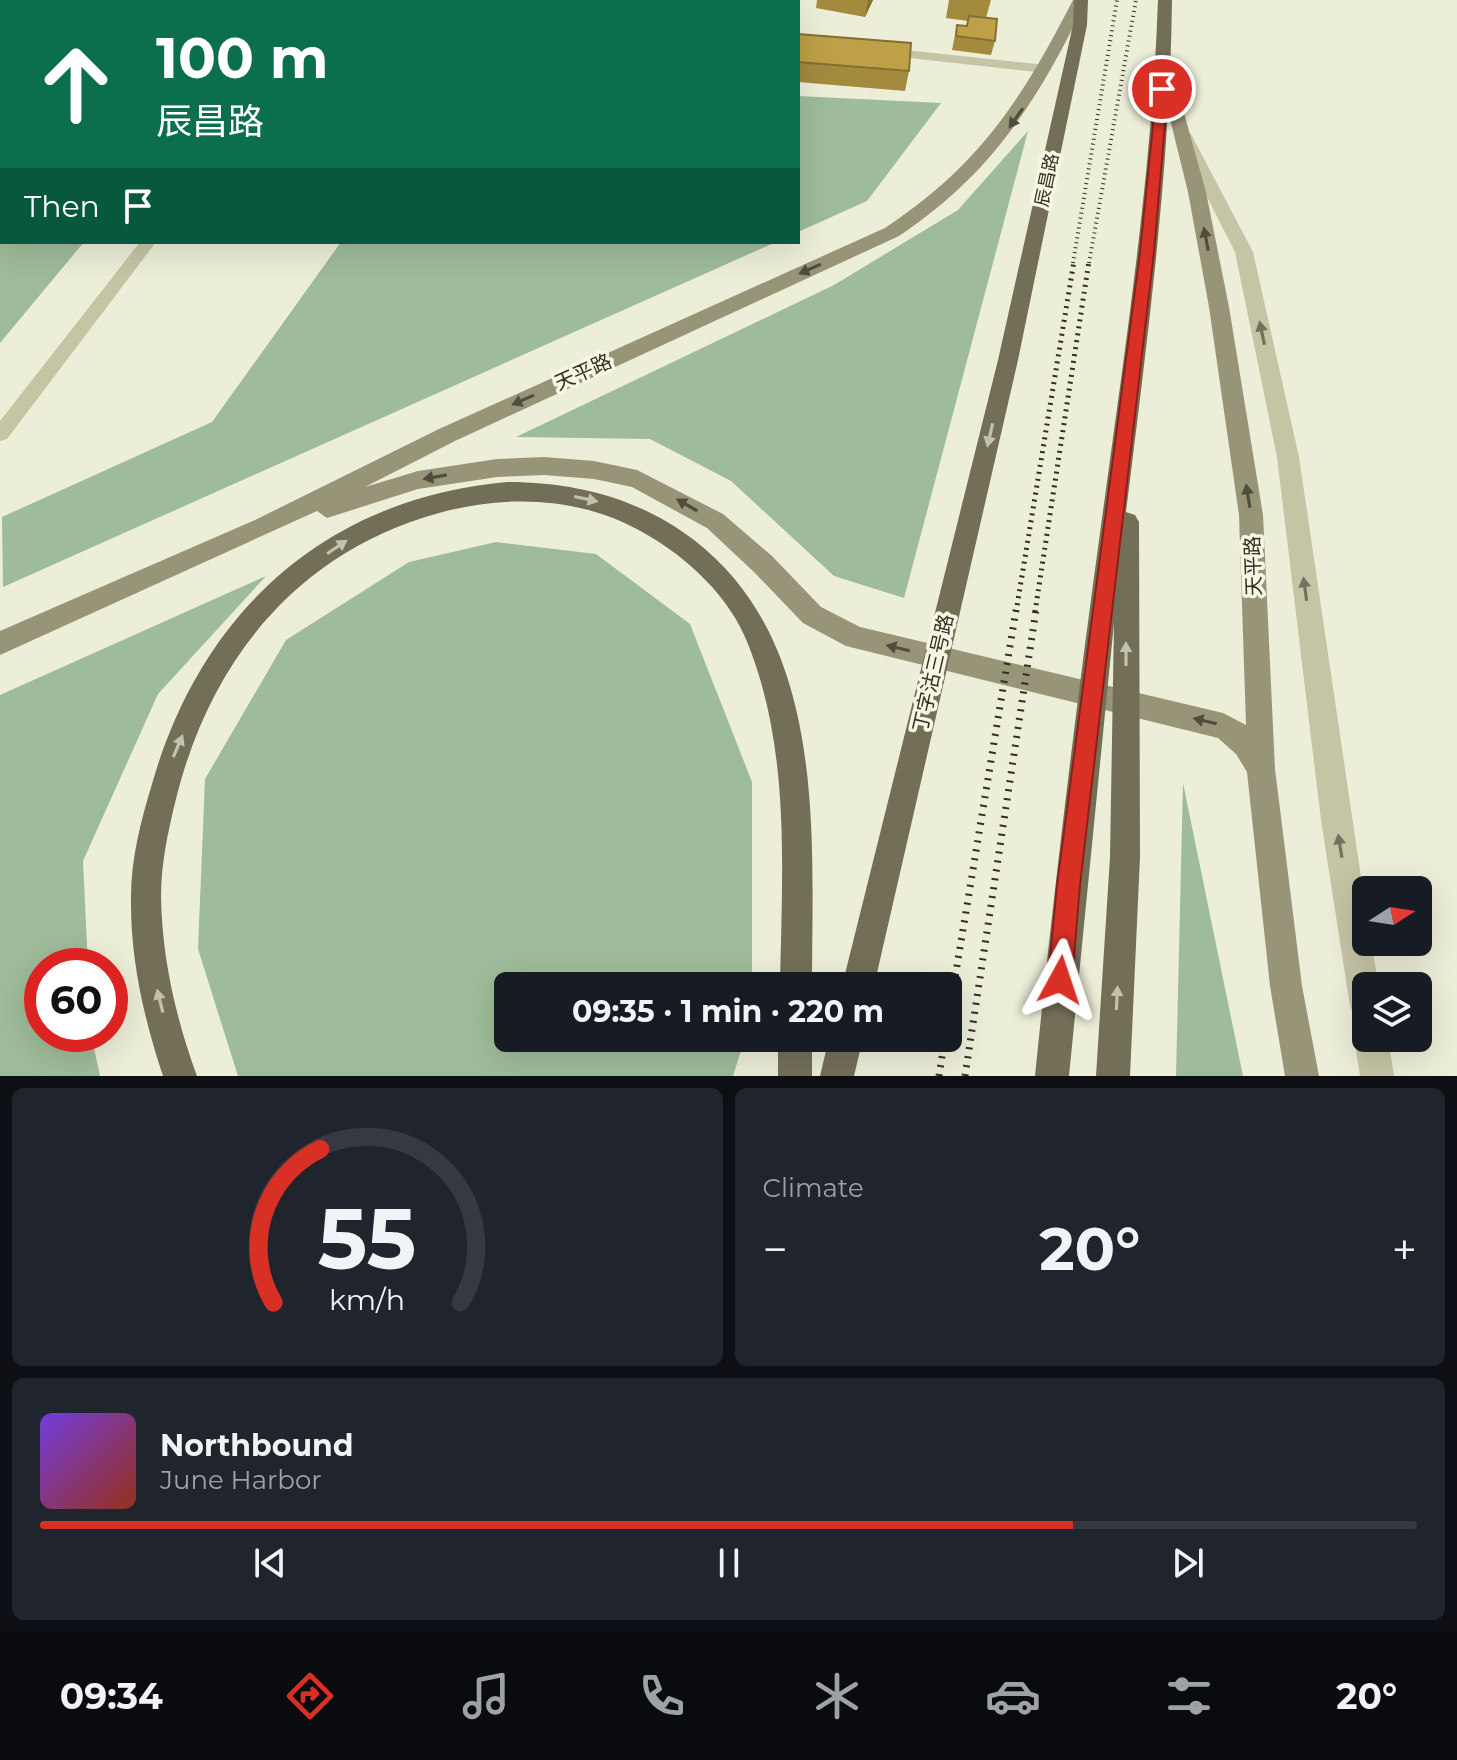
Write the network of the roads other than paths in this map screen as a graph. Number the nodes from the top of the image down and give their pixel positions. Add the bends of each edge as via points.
1 (1080, 0) edge
2 (1165, 0) edge
3 (875, 51) edge
4 (1164, 62) junction
5 (1046, 69) junction
6 (1178, 125) junction
7 (146, 244) edge
8 (1008, 360) joint
9 (1127, 412) junction
10 (0, 434) edge
11 (263, 527) junction
12 (0, 643) edge
13 (1261, 769) junction
14 (796, 972) edge
15 (861, 972) edge
16 (1361, 972) edge
17 (795, 1052) edge
18 (843, 1052) edge
19 (1373, 1052) edge
20 (180, 1076) edge
21 (795, 1076) edge
22 (837, 1076) edge
23 (1052, 1076) edge
24 (1113, 1076) edge
25 (1302, 1076) edge
26 (1377, 1076) edge

1 - 5 street, 天平路
1 - 8 main road, 辰昌路 via 1078,34
2 - 4 main road
3 - 5 lane
4 - 6 street, 天平路
4 - 9 main road
5 -> 11 street, 天平路 via 991,150 923,214 447,435
13 -> 6 street, 天平路 via 1251,515 1219,307
16 -> 6 street via 1288,457 1248,267
7 - 10 lane
8 -> 15 main road, 丁字沽三号路
9 - 23 main road via 1068,885
24 -> 9 main road via 1125,857
11 - 12 street, 天平路
13 -> 11 street via 1249,746 1223,726 855,638 812,615 715,521 637,479 544,466 454,473
13 - 25 street, 天平路
20 -> 14 main road via 151,965 146,897 170,764 202,688 241,631 284,586 351,538 428,504 489,492 587,497 639,516 687,546 731,592 759,639 778,689 793,759
17 - 21 main road
18 - 22 main road
19 - 26 street

